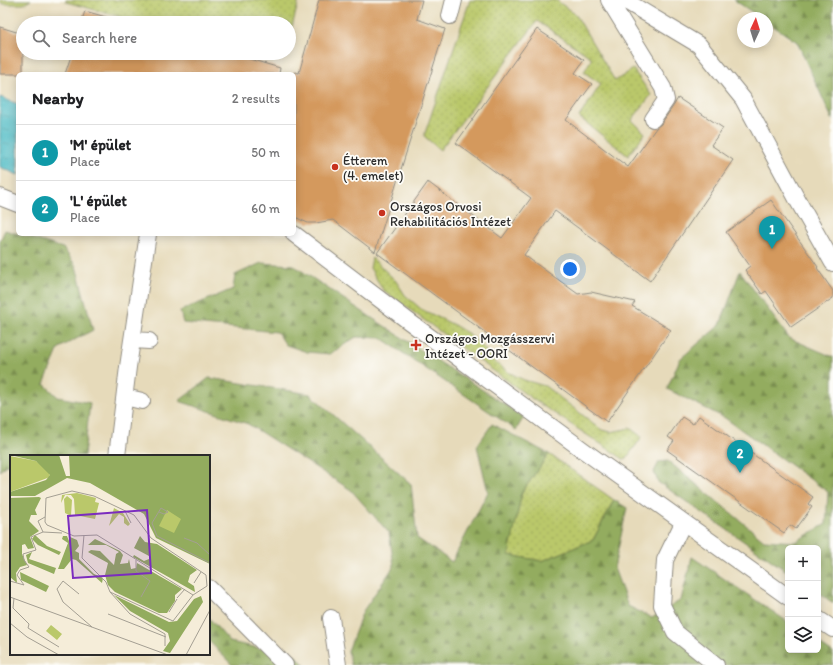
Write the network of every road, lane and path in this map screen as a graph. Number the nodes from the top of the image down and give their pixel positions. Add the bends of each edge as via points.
1 (454, 0) edge
2 (609, 0) edge
3 (624, 0) edge
4 (450, 16) dead end
5 (653, 119) dead end
6 (0, 197) edge
7 (16, 203) edge
8 (148, 236) edge
9 (296, 236) edge
10 (833, 263) edge
11 (133, 340) junction
12 (149, 341) dead end
13 (125, 396) junction
14 (142, 401) dead end
15 (117, 455) edge
16 (684, 523) junction
17 (210, 589) edge
18 (785, 595) edge
19 (331, 618) dead end
20 (821, 621) edge
21 (833, 629) edge
22 (285, 665) edge
23 (338, 665) edge
24 (716, 665) edge

1 - 4 lane
2 - 5 lane via 663,88 666,100
3 - 10 lane via 699,45 743,99
6 - 7 lane
8 - 11 lane
9 - 16 lane via 482,376
11 - 12 lane
11 - 13 lane
13 - 14 lane
13 - 15 lane
16 - 18 lane
16 - 24 lane via 666,560 662,605 675,632
17 - 22 lane
19 - 23 lane
20 - 21 lane

